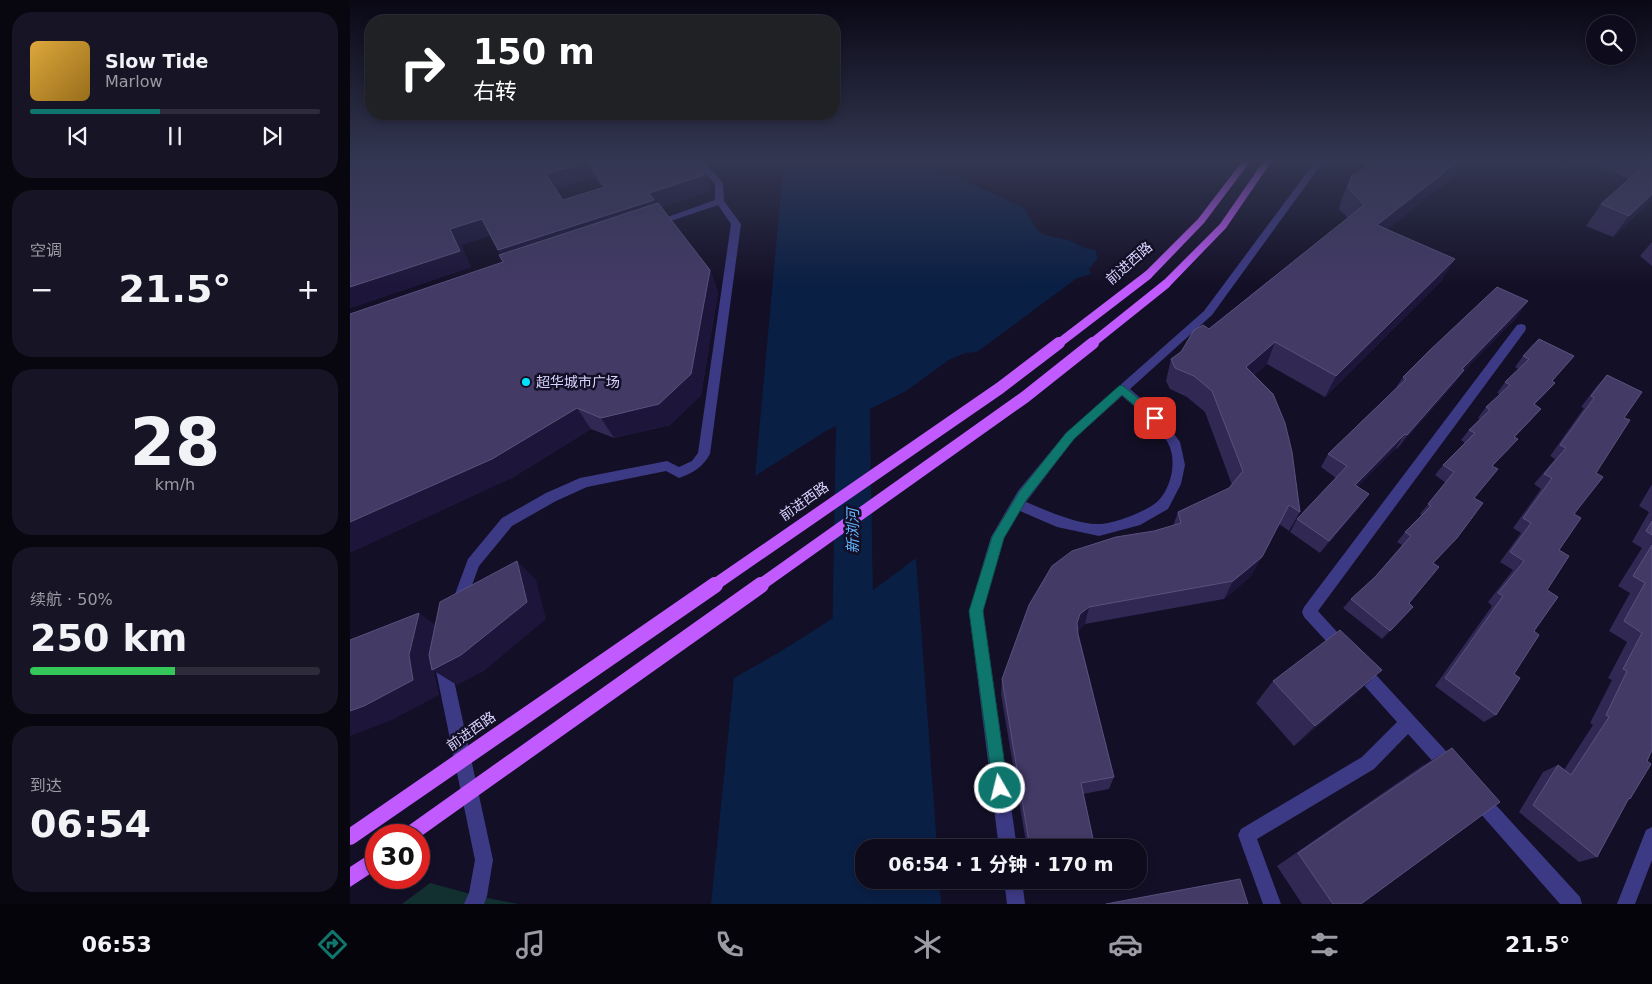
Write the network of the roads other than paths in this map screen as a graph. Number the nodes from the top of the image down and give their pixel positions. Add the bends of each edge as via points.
1 (720, 201) joint
2 (1216, 201) edge
3 (1240, 201) edge
4 (1290, 201) edge
5 (644, 227) edge
6 (1521, 328) dead end
7 (1122, 389) junction
8 (1017, 504) junction
9 (455, 616) edge
10 (448, 652) edge
11 (1409, 722) junction
12 (424, 824) edge
13 (1652, 836) edge
14 (350, 837) edge
15 (1007, 839) edge
16 (365, 867) edge
17 (350, 878) edge
18 (1014, 889) edge
19 (473, 904) edge
20 (1016, 904) edge
21 (1272, 904) edge
22 (1573, 904) edge
23 (1626, 904) edge

1 - 5 street
1 - 9 street via 736,224 704,454 696,466 679,473 667,466 585,482 507,522 473,563
2 - 14 main road, 前进西路, bridge via 1148,275 1000,388
3 - 12 main road, bridge via 1223,226 1166,284 1025,397
4 - 7 street via 1208,313
6 - 11 street via 1309,612
7 - 8 street via 1070,436
7 - 8 street via 1155,418 1174,442 1178,466 1175,484 1163,505 1135,521 1099,530 1057,521
8 - 15 street via 998,537 976,611
10 - 19 street via 444,671 484,860 478,896
11 - 21 street via 1368,763 1248,835
11 - 22 street
13 - 23 street
16 - 17 main road
18 - 20 street

